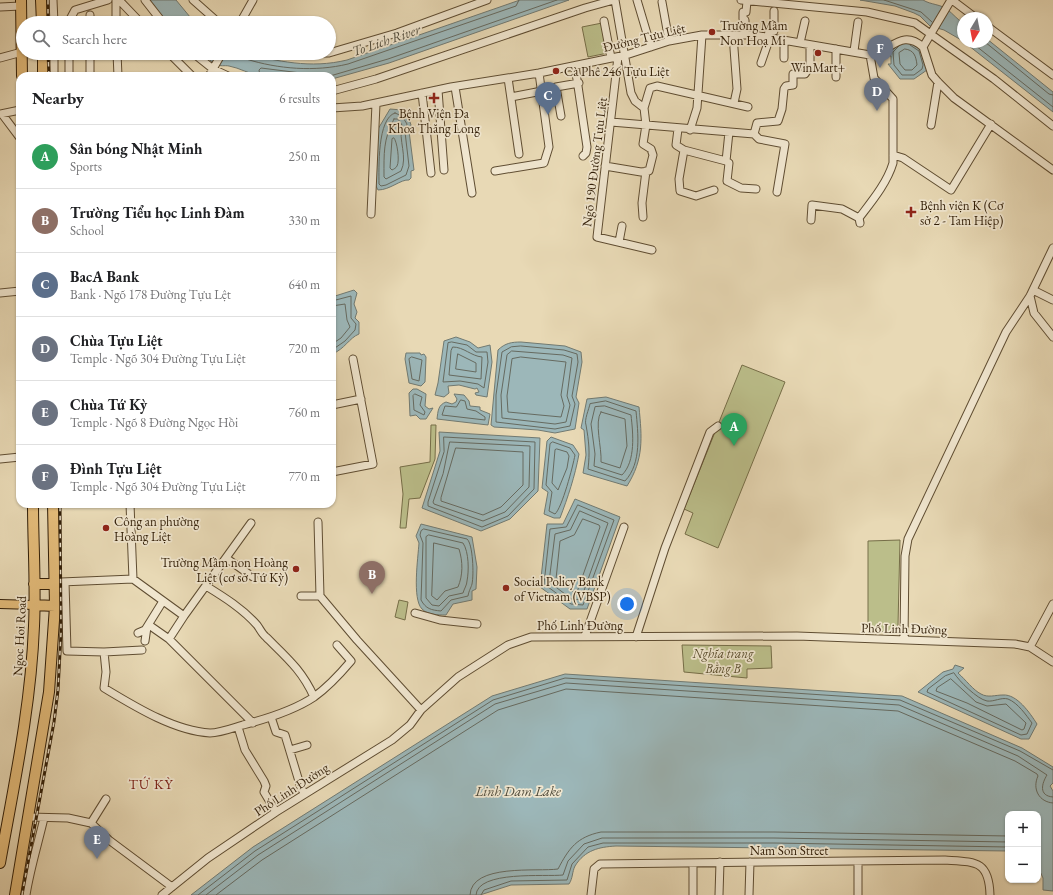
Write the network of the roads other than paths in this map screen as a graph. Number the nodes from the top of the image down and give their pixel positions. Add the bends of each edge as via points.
1 (41, 0) edge
2 (53, 0) edge
3 (108, 0) edge
4 (116, 0) edge
5 (119, 0) edge
6 (145, 0) edge
7 (193, 0) edge
8 (253, 0) edge
9 (487, 0) edge
10 (615, 0) edge
11 (637, 0) edge
12 (744, 0) edge
13 (662, 2) dead end
14 (950, 2) edge
15 (21, 3) edge
16 (0, 7) edge
17 (774, 11) dead end
18 (966, 12) edge
19 (21, 16) edge
20 (42, 16) edge
21 (54, 16) edge
22 (72, 16) edge
23 (116, 16) edge
24 (134, 16) edge
25 (158, 16) edge
26 (211, 16) edge
27 (244, 16) edge
28 (805, 20) dead end
29 (604, 21) dead end
30 (858, 22) dead end
31 (993, 30) edge
32 (933, 31) junction
33 (702, 35) junction
34 (733, 35) junction
35 (745, 35) junction
36 (769, 37) junction
37 (669, 41) junction
38 (784, 41) junction
39 (800, 43) junction
40 (810, 45) junction
41 (923, 47) junction
42 (651, 48) junction
43 (836, 49) junction
44 (336, 51) edge
45 (854, 51) junction
46 (16, 54) edge
47 (870, 55) junction
48 (618, 57) junction
49 (0, 58) edge
50 (784, 58) dead end
51 (22, 60) edge
52 (43, 60) edge
53 (54, 60) edge
54 (69, 60) edge
55 (90, 60) edge
56 (117, 60) edge
57 (176, 60) edge
58 (204, 60) edge
59 (218, 60) edge
60 (761, 63) dead end
61 (575, 66) junction
62 (214, 67) junction
63 (22, 72) edge
64 (43, 72) edge
65 (54, 72) edge
66 (69, 72) edge
67 (90, 72) edge
68 (118, 72) edge
69 (188, 72) edge
70 (211, 72) edge
71 (222, 72) edge
72 (539, 73) junction
73 (1053, 75) edge
74 (836, 77) dead end
75 (508, 78) junction
76 (579, 82) junction
77 (938, 82) junction
78 (455, 87) junction
79 (336, 90) edge
80 (438, 90) junction
81 (542, 91) junction
82 (422, 93) junction
83 (511, 96) junction
84 (698, 96) junction
85 (734, 103) junction
86 (376, 104) junction
87 (748, 107) dead end
88 (336, 108) edge
89 (644, 108) junction
90 (16, 111) edge
91 (1, 114) edge
92 (561, 116) dead end
93 (611, 122) junction
94 (931, 124) dead end
95 (991, 124) junction
96 (646, 125) junction
97 (1053, 126) edge
98 (678, 129) junction
99 (690, 130) junction
100 (729, 132) junction
101 (16, 133) edge
102 (754, 134) junction
103 (684, 150) junction
104 (519, 154) dead end
105 (893, 155) junction
106 (583, 156) dead end
107 (726, 161) junction
108 (605, 166) junction
109 (444, 170) dead end
110 (1053, 170) edge
111 (495, 171) dead end
112 (646, 172) junction
113 (431, 173) dead end
114 (756, 189) dead end
115 (714, 190) dead end
116 (777, 192) dead end
117 (472, 193) dead end
118 (371, 214) dead end
119 (643, 217) dead end
120 (811, 220) dead end
121 (622, 226) dead end
122 (619, 242) junction
123 (1053, 248) edge
124 (652, 250) dead end
125 (16, 291) edge
126 (0, 293) edge
127 (1031, 293) junction
128 (1053, 300) edge
129 (1053, 337) edge
130 (353, 358) dead end
131 (361, 399) junction
132 (336, 404) edge
133 (718, 426) dead end
134 (16, 457) edge
135 (0, 459) edge
136 (336, 471) edge
137 (33, 508) edge
138 (53, 508) edge
139 (130, 508) edge
140 (318, 522) dead end
141 (251, 523) dead end
142 (624, 527) dead end
143 (226, 558) junction
144 (253, 577) dead end
145 (132, 579) junction
146 (60, 583) junction
147 (34, 584) junction
148 (206, 586) junction
149 (301, 596) dead end
150 (320, 596) junction
151 (163, 600) junction
152 (0, 604) edge
153 (1053, 604) edge
154 (34, 605) junction
155 (55, 606) junction
156 (414, 613) dead end
157 (183, 617) junction
158 (477, 624) dead end
159 (147, 627) junction
160 (138, 633) dead end
161 (585, 636) junction
162 (636, 637) junction
163 (168, 639) junction
164 (904, 640) junction
165 (145, 641) dead end
166 (337, 645) dead end
167 (1030, 647) junction
168 (142, 650) dead end
169 (104, 652) junction
170 (1053, 662) edge
171 (314, 697) junction
172 (421, 710) junction
173 (271, 717) junction
174 (253, 723) junction
175 (238, 727) junction
176 (307, 745) dead end
177 (290, 750) junction
178 (305, 794) junction
179 (106, 799) dead end
180 (276, 812) junction
181 (29, 817) junction
182 (44, 818) junction
183 (91, 823) junction
184 (720, 862) junction
185 (750, 862) junction
186 (858, 862) junction
187 (0, 863) edge
188 (693, 863) junction
189 (172, 887) junction
190 (15, 895) edge
191 (26, 895) edge
192 (162, 895) edge
193 (591, 895) edge
194 (693, 895) edge
195 (720, 895) edge
196 (749, 895) edge
197 (858, 895) edge
198 (990, 895) edge

1 - 20 highway
2 - 21 street
3 - 22 street via 75,10
4 - 23 street
5 - 24 street
6 - 25 street
7 - 26 street
8 - 27 street
9 - 44 street via 397,33
10 - 48 street
10 - 79 street via 376,80
11 - 42 street
12 - 32 street via 867,12 915,23
12 - 35 street
13 - 37 street
14 - 18 street
14 - 32 street
15 - 16 street
15 - 19 highway
17 - 36 street via 774,30 769,32
28 - 39 street
29 - 48 street
30 - 45 street
31 - 73 street
32 - 41 street
32 - 97 street
33 - 34 street, Đường Tựu Liệt
33 - 37 street, Đường Tựu Liệt
33 - 84 street
34 - 35 street, Đường Tựu Liệt
34 - 85 street via 737,89
35 - 36 street, Đường Tựu Liệt
36 - 38 street, Đường Tựu Liệt
36 - 60 street
37 - 42 street, Đường Tựu Liệt
38 - 39 street, Đường Tựu Liệt
38 - 50 street
39 - 40 street, Đường Tựu Liệt
40 - 43 street, Đường Tựu Liệt
40 - 102 street via 810,66 805,74 793,74 793,85 784,89 778,121 757,123
41 - 47 street via 914,41 902,40 882,52
41 - 77 street via 932,75
42 - 48 street, Đường Tựu Liệt
43 - 45 street, Đường Tựu Liệt
43 - 74 street
45 - 47 street, Đường Tựu Liệt
46 - 49 street
47 - 105 street via 874,78 893,99
48 - 61 street, Đường Tựu Liệt
48 - 89 street via 631,93
48 - 93 street, Ngõ 190 Đường Tựu Liệt
51 - 63 highway
52 - 64 highway
53 - 65 street
54 - 66 street
55 - 67 street
56 - 68 street
57 - 69 street
58 - 62 street
59 - 62 street
61 - 72 street, Đường Tựu Liệt
61 - 76 street
62 - 70 street
62 - 71 street
72 - 75 street, Đường Tựu Liệt
72 - 81 street
75 - 78 street, Đường Tựu Liệt
75 - 83 street
76 - 92 street via 556,87
76 - 106 street via 587,147
77 - 94 street
77 - 95 street via 954,98
78 - 80 street, Đường Tựu Liệt
78 - 117 street
80 - 82 street, Đường Tựu Liệt
80 - 109 street
81 - 83 street
81 - 111 street via 549,147 544,163
82 - 86 street, Đường Tựu Liệt
82 - 113 street
83 - 104 street
84 - 85 street
84 - 89 street via 657,86 650,88
84 - 99 street
85 - 87 street
86 - 88 street, Đường Tựu Liệt
86 - 118 street
89 - 96 street
90 - 91 street
91 - 101 street
93 - 96 street
93 - 108 street, Ngõ 190 Đường Tựu Liệt
95 - 105 street via 951,190 903,158
95 - 110 street
96 - 98 street
96 - 112 street via 643,144 651,149 653,155 649,171
98 - 99 street
98 - 103 street via 676,145
99 - 100 street
100 - 102 street
100 - 107 street
102 - 116 street via 759,139 785,144
103 - 107 street
103 - 115 street via 679,179 680,191 696,196
105 - 120 street via 890,171 860,220 842,209 812,205
107 - 114 street via 729,163 729,183 741,188
108 - 112 street
108 - 122 street, Ngõ 190 Đường Tựu Liệt via 596,237
112 - 119 street
121 - 122 street
122 - 124 street, Ngõ 190 Đường Tựu Liệt
123 - 127 street
125 - 126 street
127 - 128 street
127 - 129 street via 1034,313
127 - 164 street via 1006,332 908,539 905,556
130 - 131 street
131 - 132 street
131 - 136 street via 373,464
133 - 162 street via 710,432 675,521
134 - 135 street
137 - 147 highway, Ngoc Hoi Road
138 - 146 highway
139 - 145 street
140 - 150 street
141 - 143 street
142 - 161 street
143 - 144 street
143 - 148 street
145 - 146 street
145 - 151 street
146 - 147 highway
146 - 155 highway
146 - 169 street via 67,651
147 - 154 highway, Ngoc Hoi Road
148 - 157 street
148 - 171 street via 231,602 296,665 308,682
149 - 150 street
150 - 172 street
151 - 157 street
151 - 159 street
152 - 154 main road
153 - 167 street
154 - 155 highway
154 - 187 highway, Ngoc Hoi Road via 29,692
155 - 181 highway via 50,692
156 - 158 street via 440,620
157 - 163 street
159 - 160 street
159 - 163 street
159 - 165 street
161 - 162 street, Phố Linh Đường
161 - 172 street, Phố Linh Đường via 531,637 508,645 458,678
162 - 164 street, Phố Linh Đường via 797,636
163 - 174 street
164 - 167 street, Phố Linh Đường via 1015,644
166 - 171 street via 351,661
167 - 170 street, Phố Linh Đường
168 - 169 street
169 - 175 street via 104,688 118,696 164,720 190,729 211,733
171 - 173 street
172 - 178 street, Phố Linh Đường via 410,725 392,740
173 - 174 street
173 - 177 street via 276,732 285,735
174 - 175 street
175 - 180 street via 244,750 264,781 264,792
176 - 177 street
177 - 178 street
178 - 180 street, Phố Linh Đường
179 - 183 street
180 - 189 street, Phố Linh Đường via 208,858
181 - 182 street
181 - 190 highway
182 - 183 street via 68,818
182 - 191 street
183 - 189 street via 109,840
184 - 185 street, Nam Son Street
184 - 188 street, Nam Son Street
184 - 195 street
185 - 186 street, Nam Son Street
185 - 196 street
186 - 197 street
186 - 198 street, Nam Son Street via 945,860 975,863 984,868 989,880
188 - 193 street, Nam Son Street via 600,864 594,869
188 - 194 street
189 - 192 street, Phố Linh Đường

